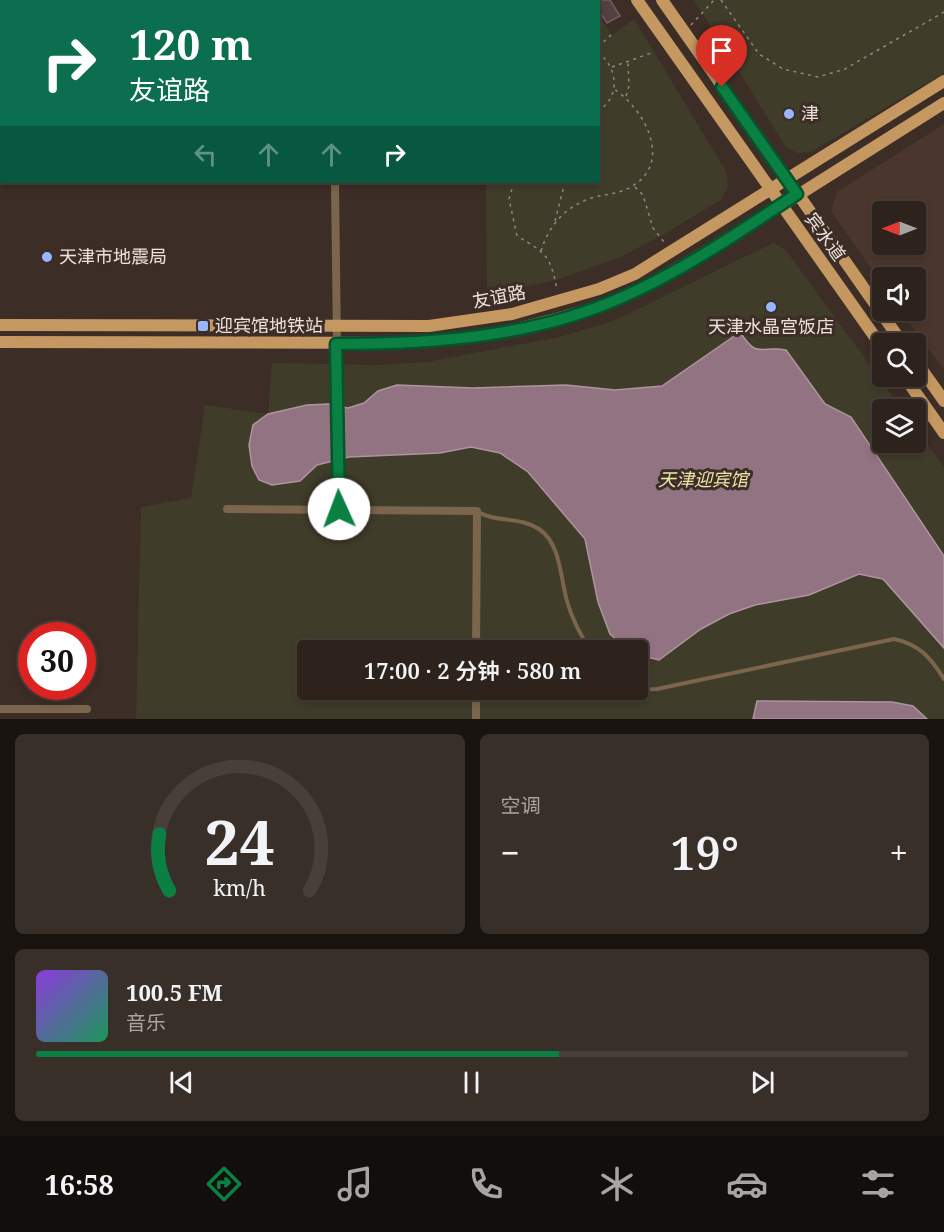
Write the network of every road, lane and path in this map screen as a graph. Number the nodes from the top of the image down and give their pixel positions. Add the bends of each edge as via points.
1 (637, 0) edge
2 (662, 0) edge
3 (714, 0) edge
4 (721, 0) edge
5 (944, 12) edge
6 (684, 32) junction
7 (611, 35) dead end
8 (600, 45) edge
9 (654, 52) dead end
10 (600, 54) edge
11 (628, 61) junction
12 (611, 67) junction
13 (944, 81) edge
14 (614, 89) junction
15 (626, 97) junction
16 (944, 103) edge
17 (600, 110) edge
18 (786, 178) junction
19 (335, 183) edge
20 (514, 183) edge
21 (561, 183) edge
22 (633, 186) junction
23 (769, 189) junction
24 (797, 194) junction
25 (780, 206) junction
26 (555, 222) junction
27 (541, 251) junction
28 (669, 254) junction
29 (560, 301) junction
30 (0, 325) edge
31 (336, 325) junction
32 (872, 333) edge
33 (895, 333) edge
34 (0, 342) edge
35 (336, 344) junction
36 (926, 376) edge
37 (912, 387) edge
38 (944, 401) edge
39 (944, 433) edge
40 (227, 509) dead end
41 (339, 509) junction
42 (477, 512) junction
43 (476, 640) edge
44 (585, 640) edge
45 (944, 679) edge
46 (648, 689) edge
47 (476, 700) edge
48 (0, 709) edge
49 (87, 709) dead end
50 (476, 719) edge

1 - 23 main road, 宾水道
2 - 6 main road, 宾水道
3 - 6 path
4 - 5 path via 759,54 783,69 818,77 845,69
6 - 18 main road, 宾水道
7 - 8 path
9 - 11 path
10 - 12 path
11 - 12 path
11 - 15 path
12 - 14 path
13 - 18 main road, 友谊路
14 - 15 path
14 - 17 path via 608,106
15 - 22 path via 647,125 652,144 651,162 644,177
16 - 24 main road, 友谊路
18 - 23 main road, 友谊路
18 - 24 main road, 宾水道
19 - 31 street
20 - 27 path via 509,199 517,236
21 - 26 path
22 - 26 path via 580,201
22 - 28 path via 643,195 653,228
23 - 25 main road, 宾水道
23 - 28 main road, 友谊路
24 - 25 main road, 友谊路
24 - 33 main road, 宾水道
25 - 32 main road, 宾水道
25 - 35 main road, 友谊路 via 650,284 598,307 473,337 415,343
26 - 27 path
27 - 29 path via 552,264
28 - 29 main road, 友谊路 via 618,282
29 - 31 main road, 友谊路 via 512,314 448,324
30 - 31 main road, 友谊路
31 - 35 street
34 - 35 main road, 友谊路
35 - 41 street
36 - 38 main road
37 - 39 main road
40 - 41 street
41 - 42 street
42 - 43 street
42 - 44 lane via 489,518 520,519 542,531 552,543 567,602
45 - 46 lane via 925,653 910,642 894,639
47 - 50 street
48 - 49 street

